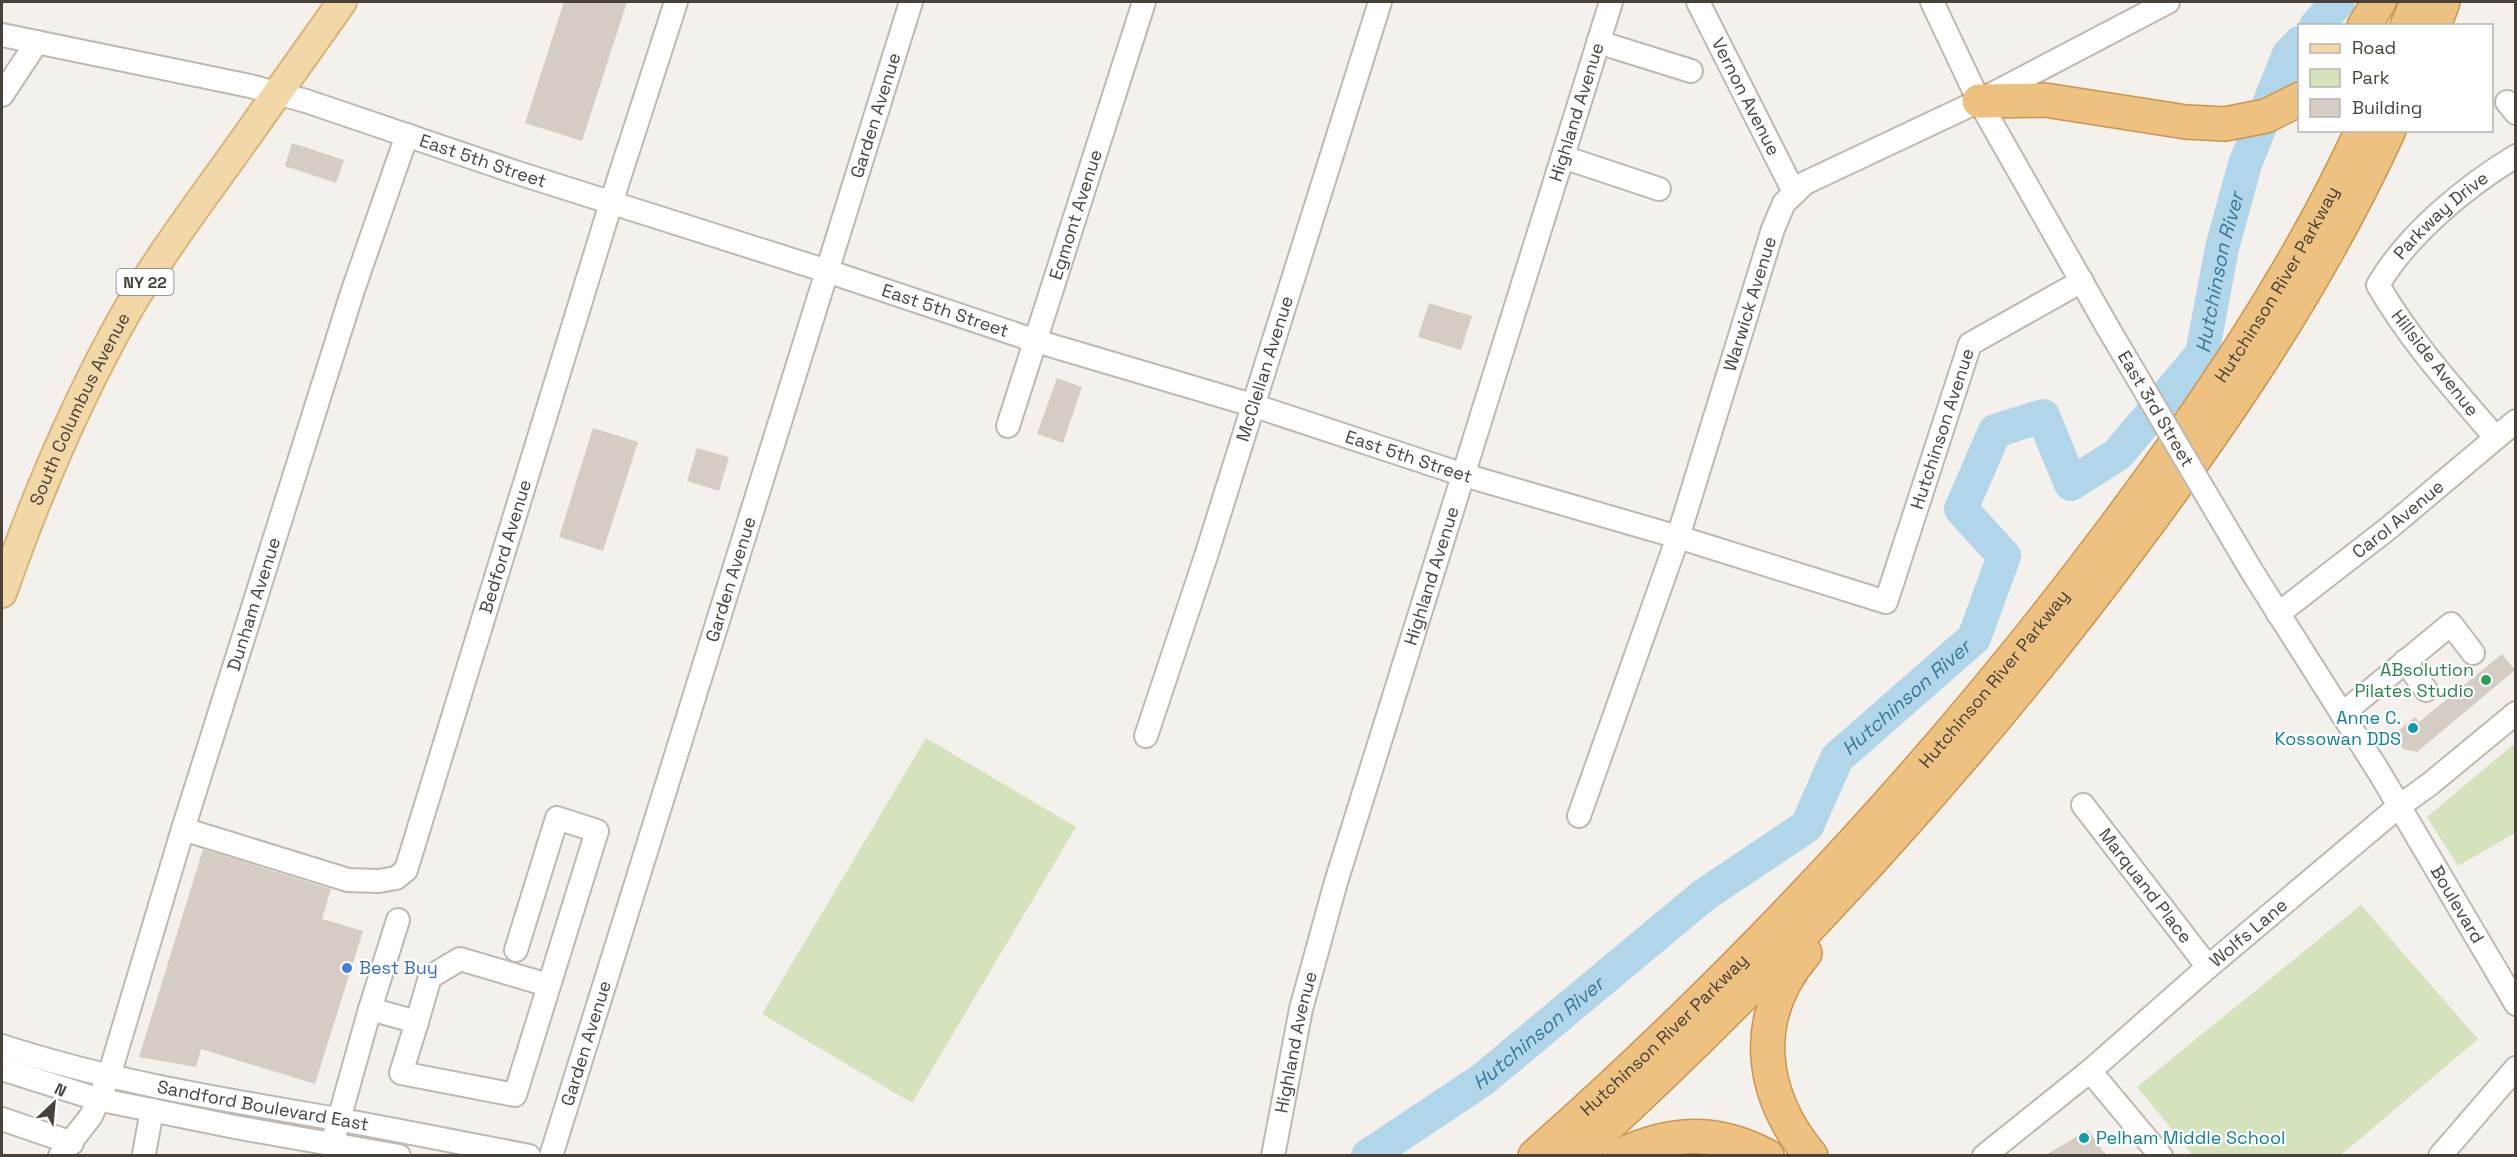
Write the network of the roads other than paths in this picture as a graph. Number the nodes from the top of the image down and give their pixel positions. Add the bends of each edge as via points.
1 (342, 2) edge
2 (676, 2) edge
3 (911, 2) edge
4 (1144, 2) edge
5 (1380, 2) edge
6 (1611, 2) edge
7 (1698, 2) edge
8 (1932, 2) edge
9 (2168, 2) edge
10 (2379, 2) edge
11 (2417, 2) edge
12 (2443, 2) edge
13 (2365, 24) edge
14 (2408, 24) edge
15 (2435, 24) edge
16 (2, 34) edge
17 (37, 42) junction
18 (1598, 42) junction
19 (1691, 71) dead end
20 (276, 93) junction
21 (2, 95) edge
22 (2298, 99) edge
23 (1979, 101) junction
24 (2361, 132) edge
25 (2388, 132) edge
26 (407, 135) junction
27 (1563, 156) junction
28 (2516, 156) edge
29 (1659, 189) dead end
30 (1794, 192) junction
31 (611, 203) junction
32 (827, 271) junction
33 (2082, 281) junction
34 (2378, 285) joint
35 (1036, 340) junction
36 (1252, 405) junction
37 (2516, 421) edge
38 (1008, 426) dead end
39 (2496, 438) junction
40 (1464, 475) junction
41 (1678, 537) junction
42 (2, 593) edge
43 (1886, 602) joint
44 (2278, 615) junction
45 (2473, 653) dead end
46 (2405, 661) junction
47 (2426, 690) dead end
48 (2516, 713) edge
49 (2342, 714) junction
50 (1146, 736) dead end
51 (2083, 805) dead end
52 (2398, 807) junction
53 (1579, 816) dead end
54 (183, 830) junction
55 (1861, 873) junction
56 (398, 920) dead end
57 (516, 950) dead end
58 (2208, 967) junction
59 (548, 986) junction
60 (2516, 1004) edge
61 (370, 1009) junction
62 (417, 1022) junction
63 (2, 1046) edge
64 (2516, 1068) edge
65 (2, 1069) edge
66 (2090, 1071) junction
67 (109, 1076) junction
68 (97, 1099) junction
69 (152, 1110) junction
70 (2, 1119) edge
71 (338, 1120) junction
72 (332, 1144) junction
73 (66, 1149) edge
74 (145, 1155) edge
75 (399, 1155) edge
76 (529, 1155) edge
77 (551, 1155) edge
78 (1273, 1155) edge
79 (1535, 1155) edge
80 (1575, 1155) edge
81 (1619, 1155) edge
82 (1767, 1155) edge
83 (1811, 1155) edge
84 (1984, 1155) edge
85 (2161, 1155) edge
86 (2440, 1155) edge

1 - 20 main road, South Columbus Avenue / NY 22
2 - 31 street, Bedford Avenue
3 - 32 street, Garden Avenue
4 - 35 street, Egmont Avenue
5 - 36 street, McClellan Avenue
6 - 18 street, Highland Avenue
7 - 30 street, Vernon Avenue
8 - 23 street, East 3rd Street
9 - 23 street, Warwick Avenue
10 - 13 highway
11 - 14 highway
12 - 15 highway
16 - 17 street, East 5th Street
17 - 20 street, East 5th Street
17 - 21 street
18 - 19 street
18 - 27 street, Highland Avenue
20 - 26 street, East 5th Street
20 - 42 main road, South Columbus Avenue / NY 22 via 192,211 107,347 52,462
22 - 23 highway via 2255,120 2225,124 2186,122 2045,100
23 - 30 street, Warwick Avenue via 1805,183
23 - 33 street, East 3rd Street
24 - 79 highway, Hutchinson River Parkway via 2300,247 2223,373 2157,471 2030,637 1921,766 1776,926 1631,1070
25 - 55 highway, Hutchinson River Parkway via 2293,310 2186,472 2080,614
26 - 31 street, East 5th Street
26 - 54 street, Dunham Avenue via 352,293
27 - 29 street
27 - 40 street, Highland Avenue
28 - 34 street, Parkway Drive via 2447,205 2388,268
30 - 41 street, Warwick Avenue via 1784,203 1773,229
31 - 32 street, East 5th Street
31 - 54 street, Bedford Avenue via 406,870 396,878 379,881 348,880
32 - 35 street, East 5th Street
32 - 77 street, Garden Avenue
33 - 43 street, Hutchinson Avenue via 1970,344
33 - 44 street, East 3rd Street, bridge
34 - 39 street, Hillside Avenue via 2419,347
35 - 36 street, East 5th Street
35 - 38 street, Egmont Avenue
36 - 40 street, East 5th Street
36 - 50 street, McClellan Avenue
37 - 39 street, Carol Avenue
39 - 44 street, Carol Avenue
40 - 41 street, East 5th Street
40 - 78 street, Highland Avenue via 1336,882 1301,1009
41 - 43 street, East 5th Street
41 - 53 street, Warwick Avenue
44 - 49 street, East 3rd Street
45 - 46 street via 2451,624
46 - 47 street
46 - 49 street
48 - 52 street, Wolfs Lane
49 - 52 street, East 3rd Street
51 - 58 street, Marquand Place
52 - 58 street, Wolfs Lane
52 - 60 street, Boulevard
54 - 67 street, Dunham Avenue
55 - 80 highway, Hutchinson River Parkway via 1717,1021
55 - 83 highway via 1783,983 1771,1017 1768,1045 1772,1086 1786,1120
56 - 61 street
57 - 59 street via 557,819 597,831
58 - 66 street, Wolfs Lane
59 - 62 street via 460,959 430,977
59 - 62 street via 515,1095 402,1072
61 - 62 street
61 - 71 street
63 - 67 street, Sandford Boulevard East
64 - 86 street
65 - 68 street, Sandford Boulevard East
66 - 84 street, Wolfs Lane
66 - 85 street
67 - 68 street, Dunham Avenue
67 - 71 street, Sandford Boulevard East via 227,1102
68 - 69 street, Sandford Boulevard East
68 - 73 street, Dunham Avenue via 91,1116
69 - 72 street, Sandford Boulevard East
69 - 74 street
70 - 73 street
71 - 72 street
71 - 76 street, Sandford Boulevard East
72 - 75 street, Sandford Boulevard East
81 - 82 highway via 1655,1141 1698,1136 1728,1139

